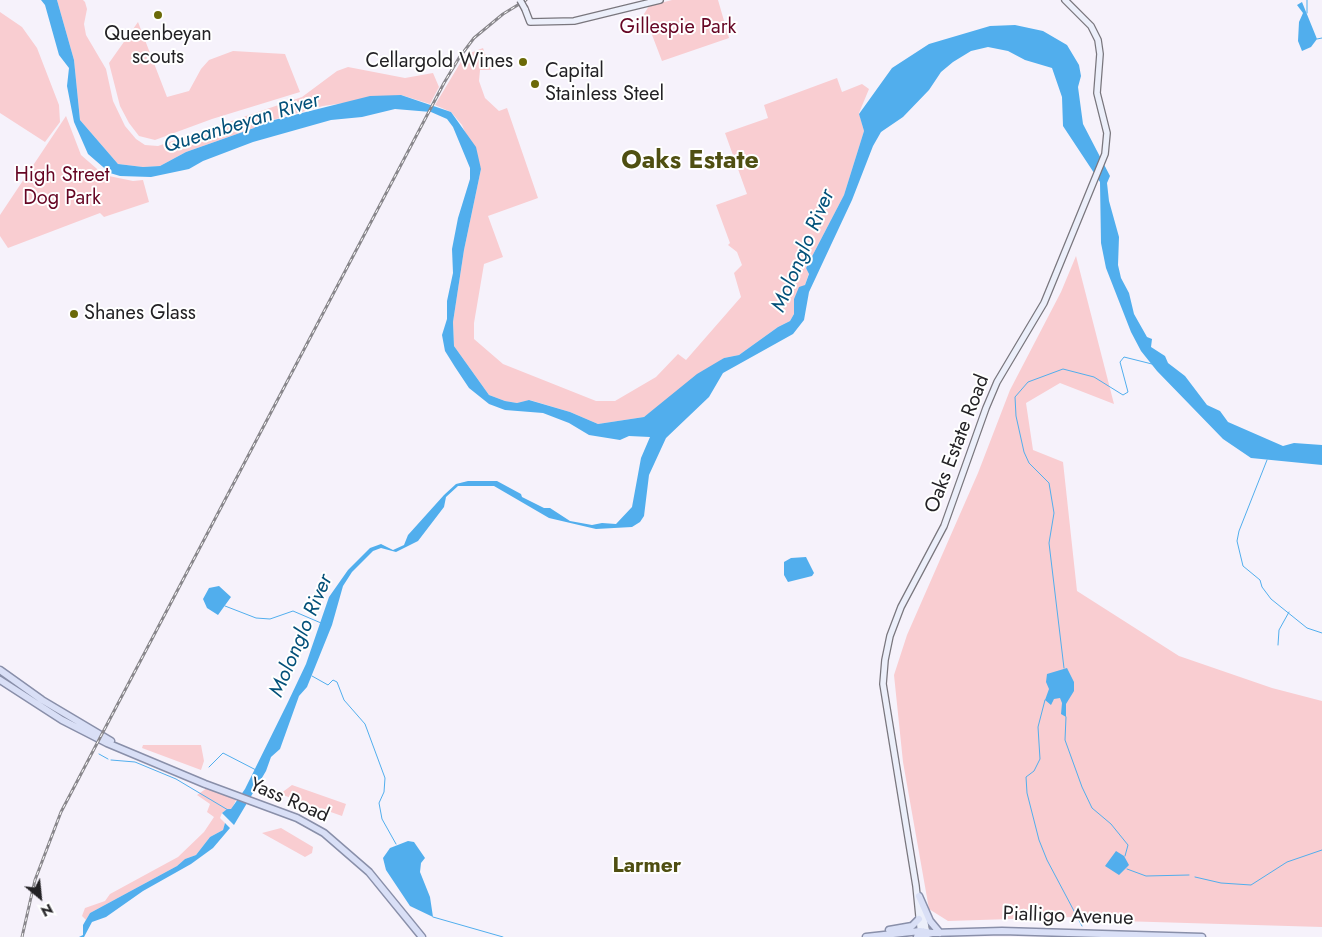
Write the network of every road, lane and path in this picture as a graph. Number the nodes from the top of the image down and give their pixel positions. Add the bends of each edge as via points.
1 (520, 0) edge
2 (660, 0) edge
3 (1066, 0) edge
4 (0, 670) edge
5 (0, 680) edge
6 (82, 728) junction
7 (918, 893) junction
8 (919, 919) junction
9 (940, 933) junction
10 (924, 934) edge
11 (876, 935) junction
12 (422, 937) edge
13 (866, 937) edge
14 (1202, 937) edge

1 - 2 main road, bridge via 530,22 580,20
3 - 7 main road, Oaks Estate Road via 1098,40 1097,93 1107,138 1103,159 1044,303 1001,375 986,408 944,526 901,607 890,636 883,684
4 - 6 main road, Yass Road
5 - 6 main road, Yass Road
6 - 12 main road, Yass Road via 136,755 313,826 337,841 369,872
7 - 8 main road, Oaks Estate Road
7 - 9 main road via 930,921
7 - 10 main road, Oaks Estate Road
8 - 10 main road, Oaks Estate Road
8 - 11 main road via 912,926
9 - 10 main road, Pialligo Avenue
9 - 14 main road, Pialligo Avenue via 1002,931
10 - 11 main road, Pialligo Avenue
11 - 13 main road, Pialligo Avenue

